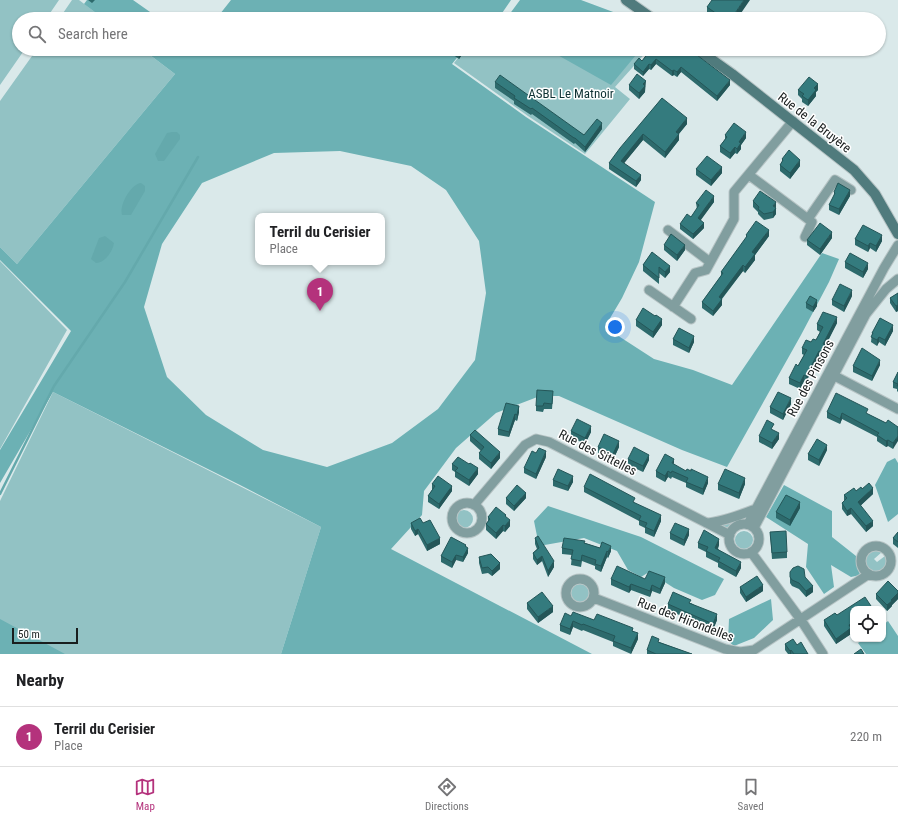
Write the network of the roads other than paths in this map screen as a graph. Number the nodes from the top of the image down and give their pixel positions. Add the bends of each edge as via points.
1 (626, 0) edge
2 (643, 12) edge
3 (706, 56) edge
4 (793, 121) junction
5 (749, 174) junction
6 (851, 190) edge
7 (808, 219) junction
8 (668, 230) dead end
9 (898, 234) edge
10 (805, 237) dead end
11 (898, 245) edge
12 (710, 262) junction
13 (898, 279) edge
14 (649, 290) dead end
15 (673, 307) junction
16 (691, 319) dead end
17 (831, 374) junction
18 (898, 409) edge
19 (474, 505) dead end
20 (756, 509) junction
21 (706, 522) junction
22 (751, 526) junction
23 (730, 535) junction
24 (751, 552) junction
25 (869, 574) dead end
26 (594, 598) dead end
27 (801, 620) junction
28 (823, 654) edge

1 - 2 street
3 - 4 street, Rue de la Bruyère
4 - 5 street
4 - 9 street, Rue de la Bruyère via 858,174 875,194
5 - 7 street
5 - 12 street via 734,192 734,218
6 - 7 street via 835,180
7 - 10 street via 812,222
8 - 12 street
11 - 17 street, Rue des Pinsons
12 - 15 street via 706,270 695,274
13 - 17 street, Rue des Pinsons via 886,289 866,314
14 - 15 street
15 - 16 street
17 - 18 street
17 - 20 street, Rue des Pinsons
17 - 22 street, Rue des Pinsons
19 - 21 street, Rue des Sittelles via 525,445 536,439 548,442
20 - 21 street via 729,519
20 - 22 street, Rue des Pinsons
21 - 23 street, Rue des Sittelles
22 - 23 street via 738,525
22 - 24 street via 758,532 759,540
23 - 24 street via 731,546 736,551
24 - 27 street
25 - 27 street, Rue des Hirondelles
26 - 27 street, Rue des Hirondelles via 725,649 740,652 754,650
27 - 28 street

